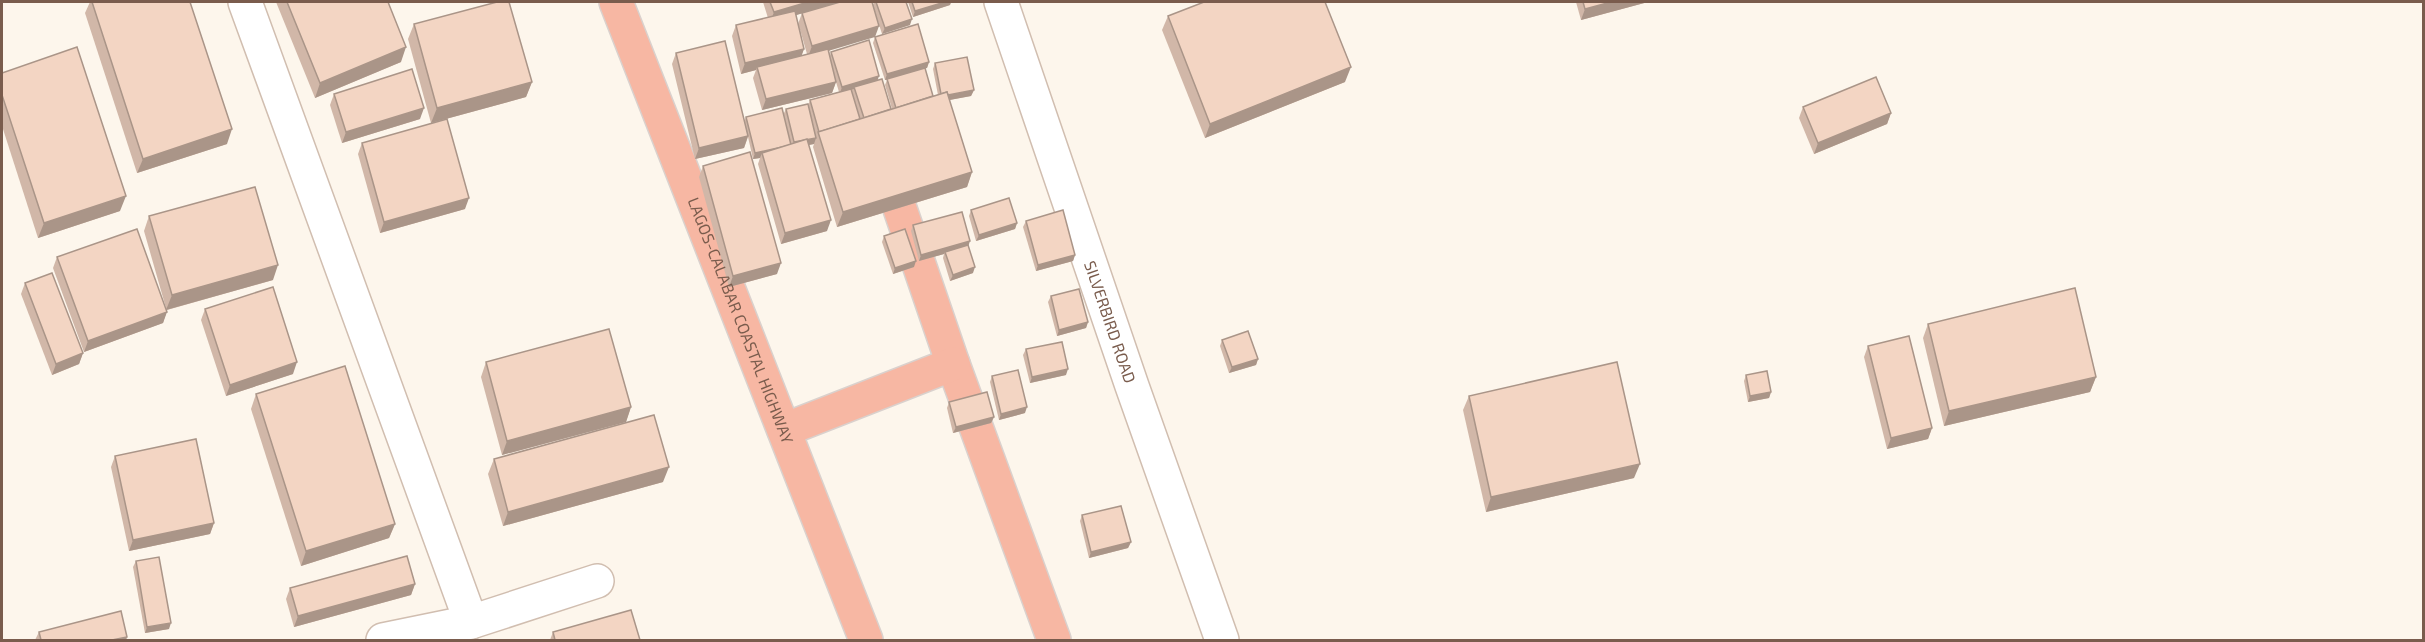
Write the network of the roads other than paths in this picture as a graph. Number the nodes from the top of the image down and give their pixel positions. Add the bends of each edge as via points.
1 (245, 2) edge
2 (616, 2) edge
3 (1001, 2) edge
4 (875, 137) edge
5 (953, 364) junction
6 (784, 430) junction
7 (597, 581) dead end
8 (471, 622) junction
9 (383, 640) edge
10 (866, 640) edge
11 (1054, 640) edge
12 (1222, 640) edge

1 - 8 street
2 - 6 highway, LAGOS-CALABAR COASTAL HIGHWAY
3 - 12 street, SILVERBIRD ROAD
4 - 5 highway
5 - 6 highway
5 - 11 highway
6 - 10 highway, LAGOS-CALABAR COASTAL HIGHWAY
7 - 8 street
8 - 9 street

